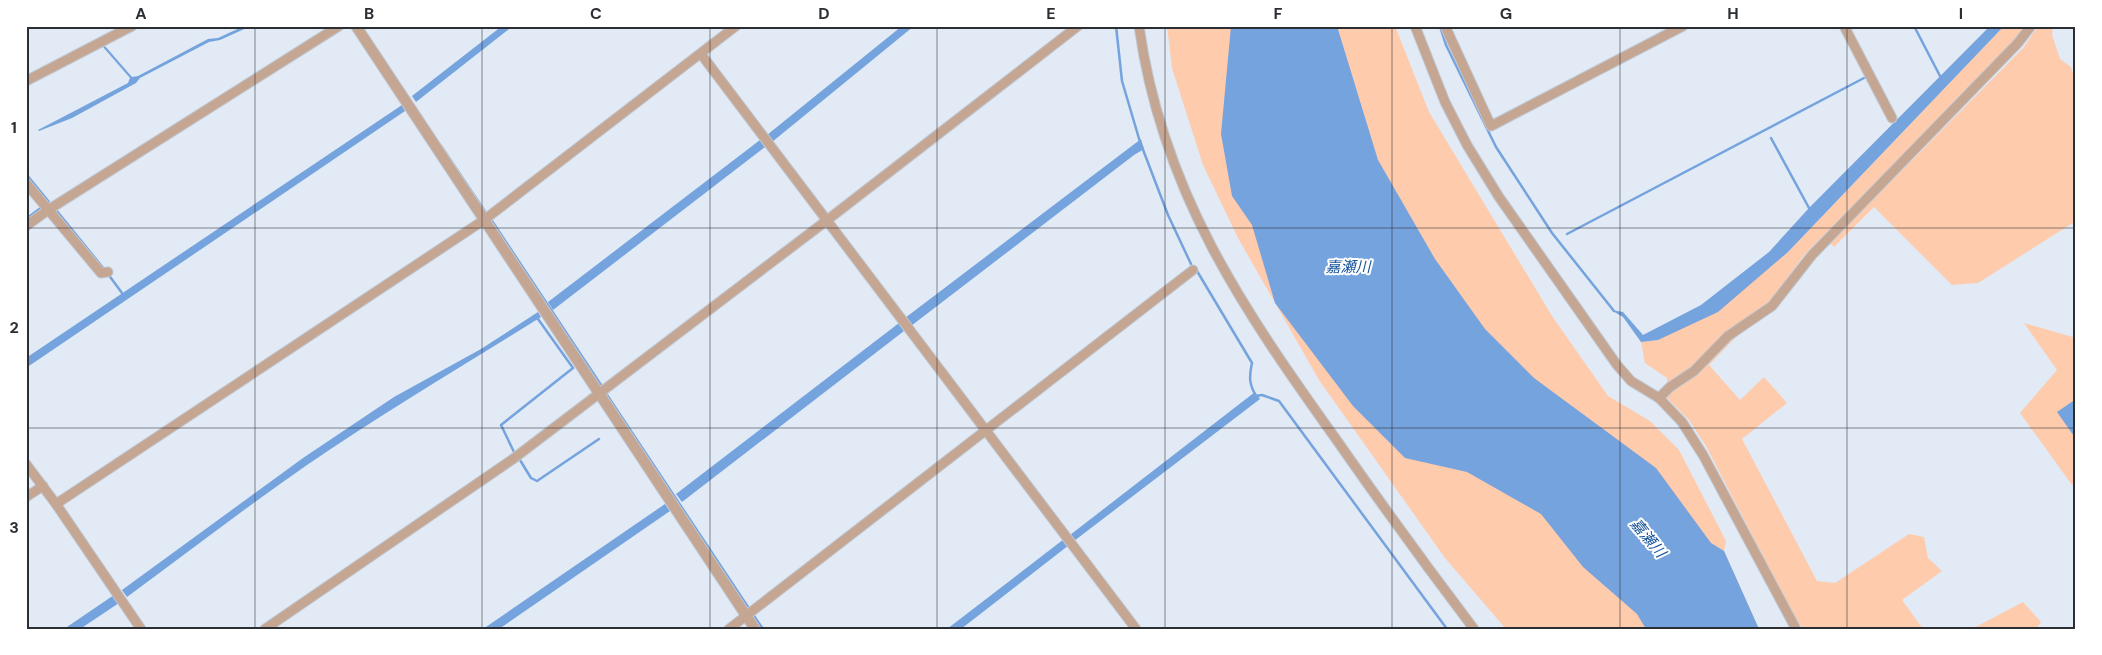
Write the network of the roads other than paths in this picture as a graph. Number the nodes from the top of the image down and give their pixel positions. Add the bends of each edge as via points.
1 (132, 26) edge
2 (339, 26) edge
3 (356, 26) edge
4 (736, 26) edge
5 (1078, 26) edge
6 (1139, 26) edge
7 (1416, 26) edge
8 (1445, 26) edge
9 (1683, 26) edge
10 (1844, 26) edge
11 (2031, 26) edge
12 (701, 54) junction
13 (26, 81) edge
14 (1892, 118) dead end
15 (26, 184) edge
16 (48, 210) junction
17 (484, 220) junction
18 (826, 221) junction
19 (26, 226) edge
20 (1193, 270) dead end
21 (105, 272) dead end
22 (598, 395) junction
23 (1658, 398) junction
24 (986, 432) junction
25 (26, 464) edge
26 (43, 486) junction
27 (26, 496) edge
28 (56, 504) junction
29 (747, 616) junction
30 (141, 629) edge
31 (265, 629) edge
32 (729, 629) edge
33 (755, 629) edge
34 (1136, 629) edge
35 (1474, 629) edge
36 (1796, 629) edge

1 - 13 street
2 - 16 street
3 - 17 street
4 - 12 street
5 - 18 street
6 - 35 street via 1152,97 1162,130 1178,178 1212,249 1305,396
7 - 23 street via 1445,102 1499,197 1617,366 1631,381
8 - 9 street via 1491,126
10 - 14 street
11 - 23 street via 1812,255 1772,306 1728,336 1694,371
12 - 17 street
12 - 18 street
15 - 16 street
16 - 19 street
16 - 21 street
17 - 22 street
17 - 28 street
18 - 22 street
18 - 24 street
20 - 24 street
22 - 29 street
22 - 31 street via 497,470
23 - 36 street via 1682,422 1703,455
24 - 29 street
24 - 34 street
25 - 26 street
26 - 27 street
26 - 28 street
28 - 30 street
29 - 32 street
29 - 33 street

